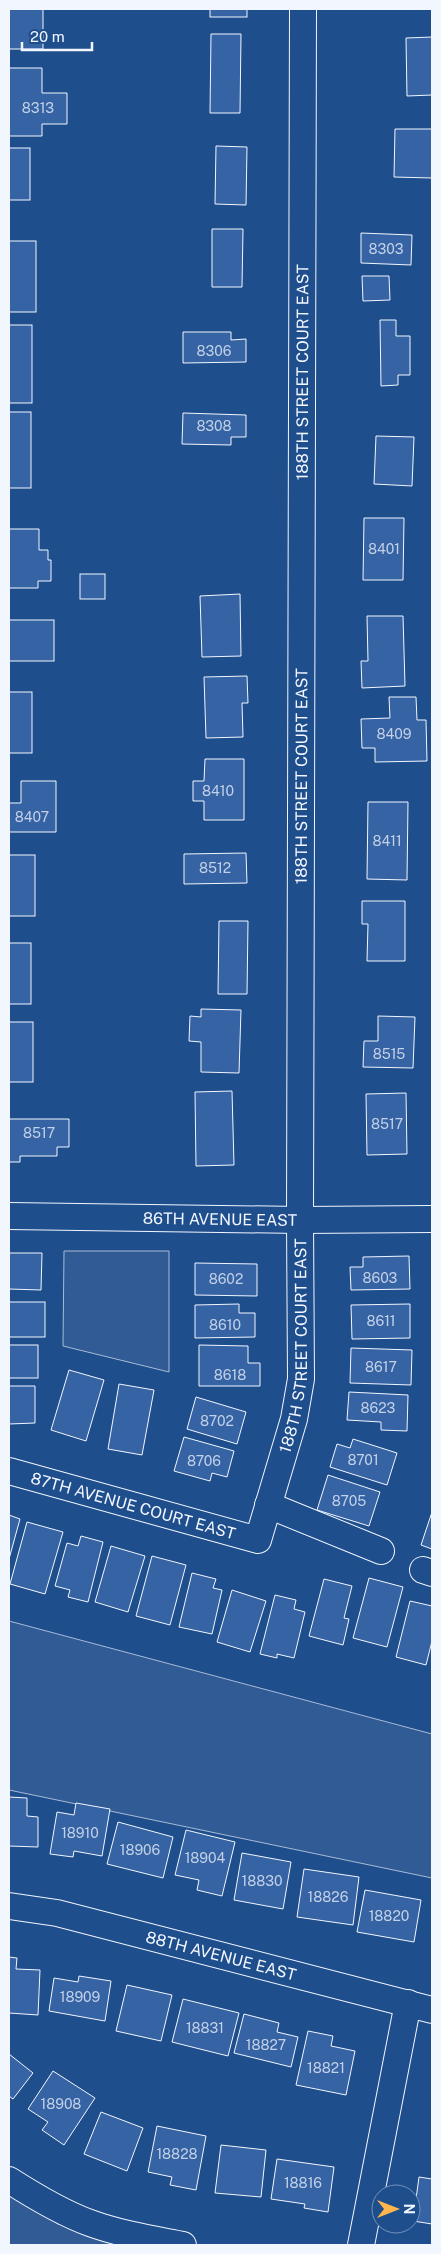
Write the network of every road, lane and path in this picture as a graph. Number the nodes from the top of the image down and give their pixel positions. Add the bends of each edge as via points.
1 (303, 9) edge
2 (9, 1216) edge
3 (432, 1219) edge
4 (300, 1220) junction
5 (9, 1471) edge
6 (268, 1505) junction
7 (258, 1540) joint
8 (381, 1551) dead end
9 (9, 1906) edge
10 (420, 2007) edge
11 (9, 2180) edge
12 (183, 2245) edge
13 (361, 2245) edge

1 - 4 street, 188TH STREET COURT EAST
2 - 4 street, 86TH AVENUE EAST
3 - 4 street, 86TH AVENUE EAST
4 - 6 street, 188TH STREET COURT EAST via 301,1379 294,1419
5 - 7 street, 87TH AVENUE COURT EAST
6 - 7 street, 188TH STREET COURT EAST
6 - 8 street
9 - 10 street, 88TH AVENUE EAST via 57,1913
10 - 13 street
11 - 12 street via 38,2199 89,2223

